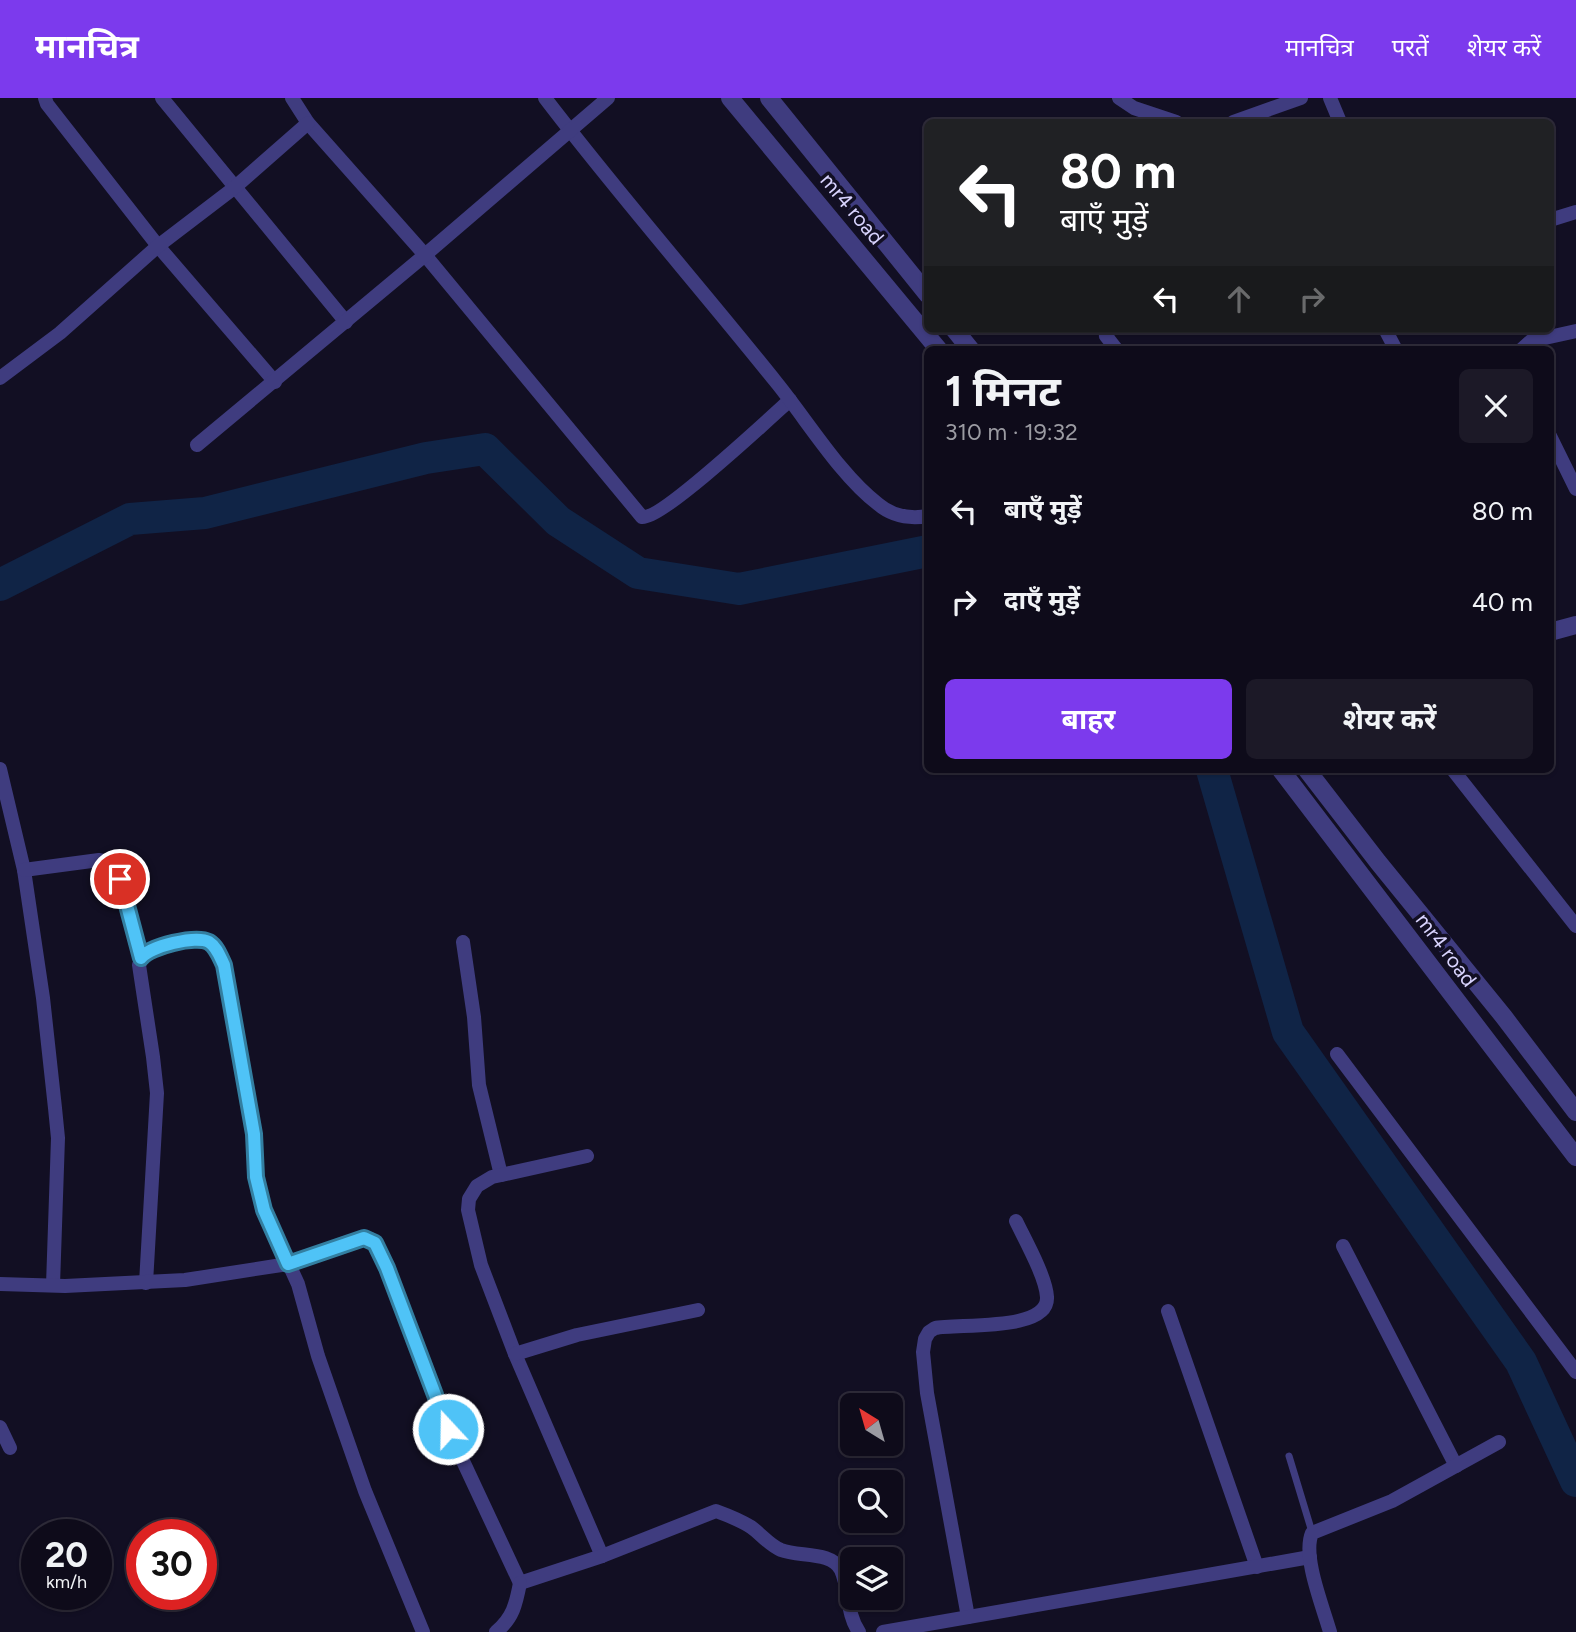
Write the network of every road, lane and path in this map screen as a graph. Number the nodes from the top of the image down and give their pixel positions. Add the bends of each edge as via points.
1 (45, 98) edge
2 (162, 98) edge
3 (292, 98) edge
4 (545, 98) edge
5 (608, 98) edge
6 (730, 98) edge
7 (769, 98) edge
8 (1119, 98) edge
9 (1301, 98) edge
10 (1330, 98) edge
11 (1167, 119) edge
12 (1242, 119) edge
13 (1339, 119) edge
14 (308, 123) junction
15 (569, 130) junction
16 (234, 188) junction
17 (1576, 212) edge
18 (1554, 219) edge
19 (158, 246) junction
20 (425, 255) junction
21 (924, 290) edge
22 (346, 322) junction
23 (1576, 331) edge
24 (924, 332) edge
25 (1525, 346) edge
26 (0, 379) edge
27 (275, 382) junction
28 (790, 400) junction
29 (1554, 444) edge
30 (197, 445) dead end
31 (1576, 489) edge
32 (924, 517) edge
33 (1576, 625) edge
34 (1554, 631) edge
35 (0, 769) edge
36 (1283, 773) edge
37 (1309, 773) edge
38 (1455, 773) edge
39 (24, 870) junction
40 (1576, 926) edge
41 (463, 942) dead end
42 (141, 958) junction
43 (1337, 1054) dead end
44 (1576, 1112) edge
45 (587, 1156) dead end
46 (1576, 1157) edge
47 (501, 1175) junction
48 (1016, 1222) dead end
49 (1343, 1246) dead end
50 (288, 1264) junction
51 (146, 1283) junction
52 (0, 1284) edge
53 (54, 1285) junction
54 (698, 1310) dead end
55 (1168, 1311) dead end
56 (515, 1354) junction
57 (1576, 1372) edge
58 (0, 1427) edge
59 (1499, 1442) dead end
60 (10, 1448) dead end
61 (1289, 1456) dead end
62 (1456, 1466) junction
63 (1312, 1533) junction
64 (602, 1556) junction
65 (1310, 1558) junction
66 (1257, 1567) junction
67 (520, 1583) junction
68 (968, 1616) junction
69 (423, 1632) edge
70 (496, 1632) edge
71 (859, 1632) edge
72 (883, 1632) edge
73 (1330, 1632) edge

1 - 19 street
2 - 16 street
3 - 14 street
4 - 15 street
5 - 15 street
6 - 24 street, mr4 road
7 - 21 street, mr4 road
8 - 11 street
9 - 12 street
10 - 13 street
14 - 16 street
14 - 20 street
15 - 20 street
15 - 28 street
16 - 19 street
16 - 22 street
17 - 18 street
19 - 26 street
19 - 27 street
20 - 22 street
20 - 28 street via 642,517 654,515 681,494
22 - 27 street
23 - 25 street
27 - 30 street
28 - 32 street via 867,495 898,515
29 - 31 street
33 - 34 street
35 - 39 street
36 - 46 street, mr4 road
37 - 44 street, mr4 road
38 - 40 street
39 - 42 street via 109,861 117,869
39 - 53 street via 58,1138
41 - 47 street via 479,1085
42 - 50 street via 145,952 178,942 205,940 214,945 224,965 254,1134 256,1177 264,1210
42 - 51 street via 157,1093
43 - 57 street
45 - 47 street
47 - 56 street via 477,1186 468,1210 481,1265
48 - 68 street via 1047,1297 1040,1314 1013,1323 935,1328 925,1339 923,1352
49 - 62 street
50 - 51 street
50 - 67 street via 364,1238 375,1243 448,1429
50 - 69 street via 365,1491
51 - 53 street
52 - 53 street
54 - 56 street via 577,1335
55 - 66 street
56 - 64 street
58 - 60 street
59 - 62 street
61 - 63 lane
62 - 63 street via 1392,1501
63 - 65 street
64 - 67 street
64 - 71 street via 716,1511 751,1527 780,1549 834,1560
65 - 66 street
65 - 73 street
66 - 68 street
67 - 70 street via 515,1609
68 - 72 street

